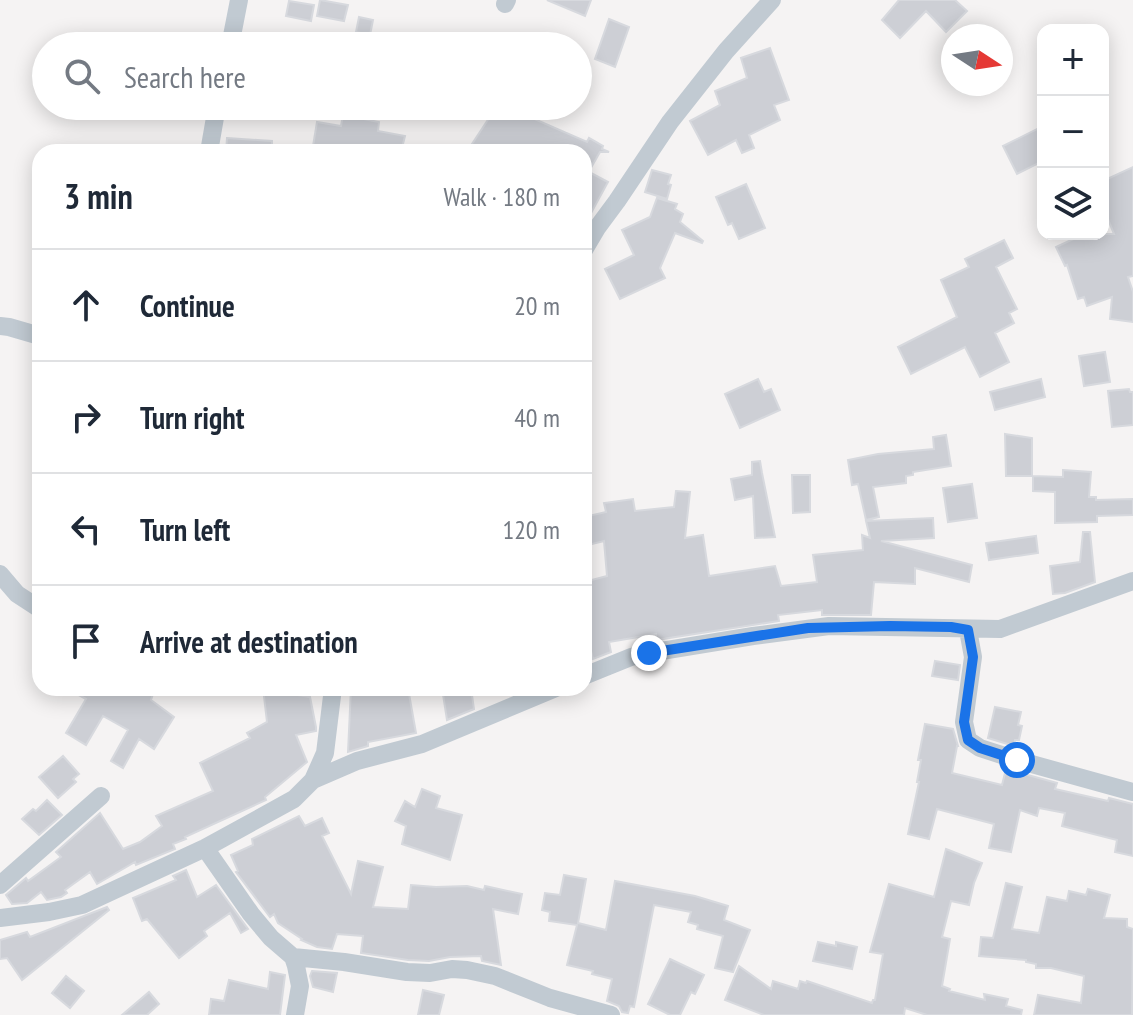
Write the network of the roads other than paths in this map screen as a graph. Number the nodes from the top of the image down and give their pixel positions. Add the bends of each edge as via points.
1 (239, 0) edge
2 (772, 0) edge
3 (233, 32) edge
4 (215, 120) edge
5 (210, 144) edge
6 (592, 236) edge
7 (0, 326) edge
8 (32, 334) edge
9 (0, 574) edge
10 (1133, 581) edge
11 (32, 604) edge
12 (968, 630) junction
13 (592, 673) edge
14 (332, 696) edge
15 (537, 696) edge
16 (313, 780) junction
17 (1133, 792) edge
18 (101, 796) dead end
19 (205, 848) junction
20 (0, 885) edge
21 (0, 918) edge
22 (293, 957) junction
23 (295, 1015) edge
24 (611, 1015) edge

1 - 3 street
2 - 6 street via 670,122
4 - 5 street
7 - 8 street
9 - 11 street
10 - 12 street via 1000,629
12 - 13 street via 808,628 649,653
12 - 17 street via 973,657 964,722 968,740 1017,760
14 - 16 street via 325,753
15 - 16 street via 422,744 357,761
16 - 19 street via 294,799
18 - 20 street
19 - 21 street via 82,905
19 - 22 street via 251,914
22 - 23 street via 300,986
22 - 24 street via 407,972 467,970

